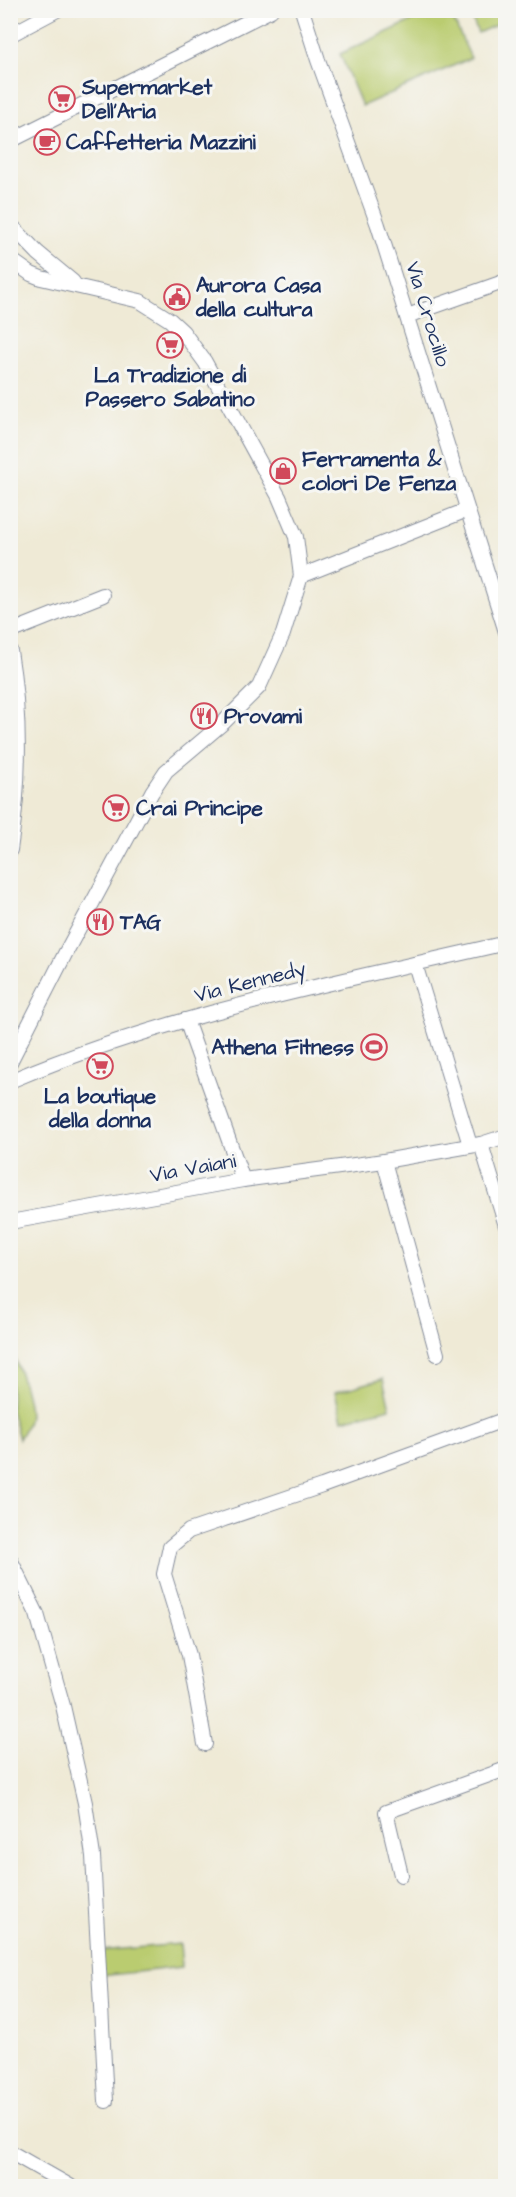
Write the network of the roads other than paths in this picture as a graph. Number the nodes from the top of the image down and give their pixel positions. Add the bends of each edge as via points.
1 (57, 10) edge
2 (271, 10) edge
3 (302, 10) edge
4 (10, 35) edge
5 (10, 141) edge
6 (10, 224) edge
7 (10, 259) edge
8 (49, 263) junction
9 (40, 278) junction
10 (506, 281) edge
11 (77, 285) junction
12 (407, 316) junction
13 (467, 510) junction
14 (301, 576) junction
15 (103, 595) dead end
16 (10, 632) edge
17 (506, 632) edge
18 (10, 651) edge
19 (10, 850) edge
20 (506, 943) edge
21 (415, 964) junction
22 (186, 1020) junction
23 (10, 1062) edge
24 (10, 1082) edge
25 (506, 1136) edge
26 (475, 1145) junction
27 (384, 1161) junction
28 (243, 1180) junction
29 (10, 1222) edge
30 (506, 1226) edge
31 (437, 1354) dead end
32 (506, 1419) edge
33 (10, 1558) edge
34 (205, 1743) dead end
35 (506, 1769) edge
36 (401, 1875) dead end
37 (106, 2101) dead end
38 (10, 2152) edge
39 (45, 2172) junction
40 (42, 2187) edge
41 (70, 2187) edge

1 - 4 street
2 - 5 street
3 - 12 street, Via Crocillo
6 - 8 street
7 - 9 street
8 - 9 street
8 - 11 street
9 - 11 street
10 - 12 street
11 - 14 street via 140,301 183,332 205,362 279,497 296,537
12 - 13 street, Via Crocillo
13 - 14 street
13 - 17 street, Via Crocillo
14 - 23 street via 283,634 259,687 166,771 156,785
15 - 16 street
18 - 19 street via 18,713 16,807
20 - 21 street, Via Kennedy
21 - 22 street, Via Kennedy
21 - 26 street
22 - 24 street, Via Kennedy via 63,1059
22 - 28 street
25 - 26 street, Via Vaiani
26 - 27 street, Via Vaiani
26 - 30 street
27 - 28 street, Via Vaiani
27 - 31 street
28 - 29 street, Via Vaiani
32 - 34 street via 189,1531 170,1547 164,1574 189,1655
33 - 37 street via 37,1614 85,1803 93,1856
35 - 36 street via 386,1812
38 - 39 street
39 - 40 street
39 - 41 street

